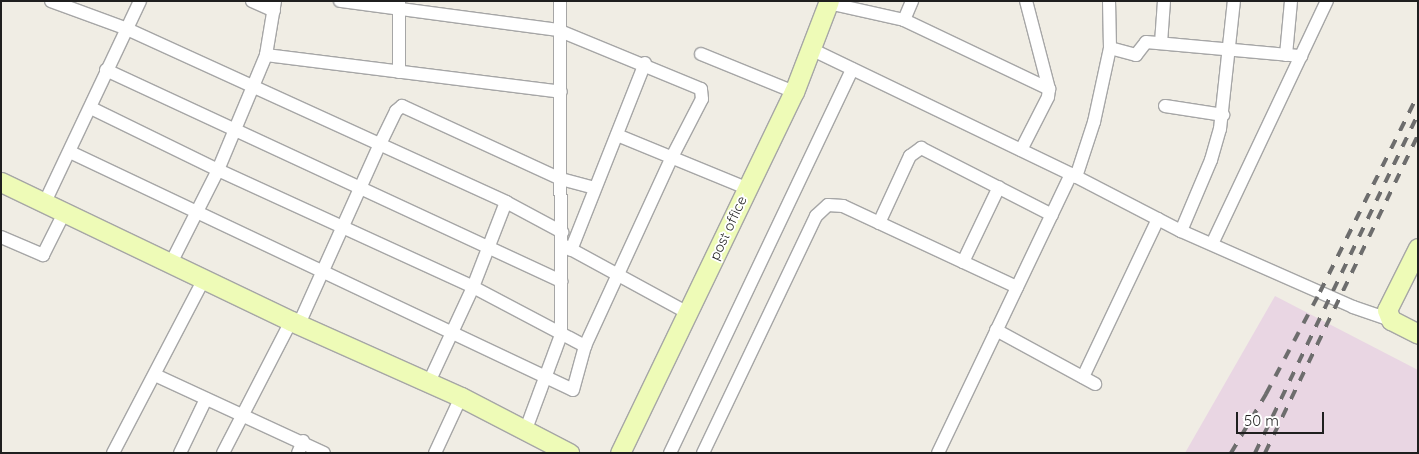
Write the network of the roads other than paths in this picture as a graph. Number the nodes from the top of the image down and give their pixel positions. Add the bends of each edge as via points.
1 (51, 1) edge
2 (140, 1) edge
3 (252, 1) edge
4 (340, 1) edge
5 (560, 1) edge
6 (912, 1) edge
7 (1026, 1) edge
8 (1109, 1) edge
9 (1164, 1) edge
10 (1234, 1) edge
11 (1291, 1) edge
12 (1327, 1) edge
13 (829, 2) edge
14 (399, 5) edge
15 (274, 6) edge
16 (904, 20) junction
17 (127, 29) junction
18 (558, 30) junction
19 (1161, 43) junction
20 (1110, 48) junction
21 (1228, 49) junction
22 (813, 50) junction
23 (266, 54) junction
24 (701, 54) dead end
25 (1286, 55) junction
26 (1301, 56) junction
27 (645, 63) junction
28 (852, 69) junction
29 (106, 70) junction
30 (399, 72) junction
31 (252, 87) junction
32 (1049, 89) junction
33 (560, 92) junction
34 (794, 92) junction
35 (1166, 106) dead end
36 (91, 108) junction
37 (1222, 115) junction
38 (235, 131) junction
39 (617, 136) junction
40 (380, 146) junction
41 (1021, 150) junction
42 (70, 152) junction
43 (672, 157) junction
44 (218, 170) junction
45 (1074, 175) junction
46 (561, 179) junction
47 (1, 182) edge
48 (999, 187) junction
49 (363, 188) junction
50 (594, 188) junction
51 (746, 188) junction
52 (46, 202) junction
53 (506, 202) junction
54 (64, 212) junction
55 (198, 212) junction
56 (1052, 215) junction
57 (1158, 219) junction
58 (879, 223) junction
59 (344, 229) junction
60 (1181, 230) junction
61 (1, 237) edge
62 (565, 242) junction
63 (1212, 244) junction
64 (489, 245) junction
65 (1418, 248) edge
66 (172, 262) junction
67 (963, 262) junction
68 (324, 271) junction
69 (617, 273) junction
70 (204, 279) junction
71 (561, 281) junction
72 (473, 287) junction
73 (1017, 287) junction
74 (688, 313) junction
75 (1391, 320) junction
76 (295, 322) junction
77 (996, 330) junction
78 (452, 332) junction
79 (1418, 334) edge
80 (562, 335) junction
81 (585, 346) junction
82 (155, 375) junction
83 (547, 375) junction
84 (1083, 378) junction
85 (429, 382) junction
86 (1095, 384) dead end
87 (461, 397) junction
88 (206, 399) junction
89 (242, 415) junction
90 (526, 429) junction
91 (300, 447) edge
92 (556, 450) edge
93 (113, 453) edge
94 (180, 453) edge
95 (223, 453) edge
96 (324, 453) edge
97 (435, 453) edge
98 (620, 453) edge
99 (670, 453) edge
100 (703, 453) edge
101 (938, 453) edge

1 - 17 street
2 - 17 street
3 - 15 street
4 - 14 street
5 - 18 street
6 - 16 street
7 - 32 street
8 - 20 street
9 - 19 street
10 - 21 street
11 - 25 street
12 - 26 street
13 - 16 street
13 - 22 street, post office
14 - 18 street
14 - 30 street
15 - 23 street
16 - 32 street
17 - 29 street
17 - 31 street
18 - 27 street
18 - 33 street
19 - 20 street via 1144,42 1136,54
19 - 21 street
20 - 45 street via 1094,122
21 - 25 street
21 - 37 street
22 - 28 street
22 - 34 street, post office
23 - 30 street
23 - 31 street
24 - 34 street
25 - 26 street
26 - 63 street
27 - 39 street
27 - 43 street via 699,87 703,92
28 - 41 street
28 - 99 street
29 - 36 street
29 - 38 street
30 - 33 street
31 - 38 street
31 - 40 street
32 - 41 street
33 - 46 street
34 - 51 street, post office
35 - 37 street
36 - 42 street
36 - 44 street
37 - 60 street via 1211,160
38 - 44 street
38 - 49 street
39 - 43 street
39 - 50 street
40 - 46 street via 396,111 402,106
40 - 49 street
40 - 53 street
41 - 45 street
42 - 52 street
42 - 55 street
43 - 51 street
43 - 69 street
44 - 55 street
44 - 59 street
45 - 56 street
45 - 57 street
46 - 50 street
46 - 62 street
47 - 52 street
48 - 56 street
48 - 58 street via 921,148 910,156
48 - 67 street
49 - 59 street
49 - 64 street
50 - 62 street
51 - 74 street, post office
52 - 54 street
53 - 62 street
53 - 64 street
54 - 61 street via 43,255
54 - 66 street
55 - 66 street
55 - 68 street
56 - 73 street
57 - 60 street
57 - 84 street
58 - 67 street
58 - 100 street via 836,204 823,208 816,216
59 - 68 street
59 - 72 street
60 - 63 street
62 - 69 street
62 - 71 street
63 - 75 street via 1353,307
64 - 71 street
64 - 72 street
65 - 75 street via 1387,310
66 - 70 street
67 - 73 street
68 - 76 street
68 - 78 street
69 - 74 street
69 - 81 street
70 - 76 street
70 - 82 street
71 - 80 street
72 - 78 street
72 - 80 street
73 - 77 street
74 - 98 street, post office
75 - 79 street
76 - 85 street
76 - 89 street
77 - 84 street
77 - 101 street
78 - 83 street
78 - 85 street
80 - 81 street
80 - 83 street
81 - 83 street via 573,390
82 - 88 street
82 - 93 street
83 - 90 street
84 - 86 street
85 - 87 street
87 - 90 street
87 - 97 street
88 - 89 street
88 - 94 street
89 - 91 street
89 - 95 street
90 - 92 street
91 - 96 street

